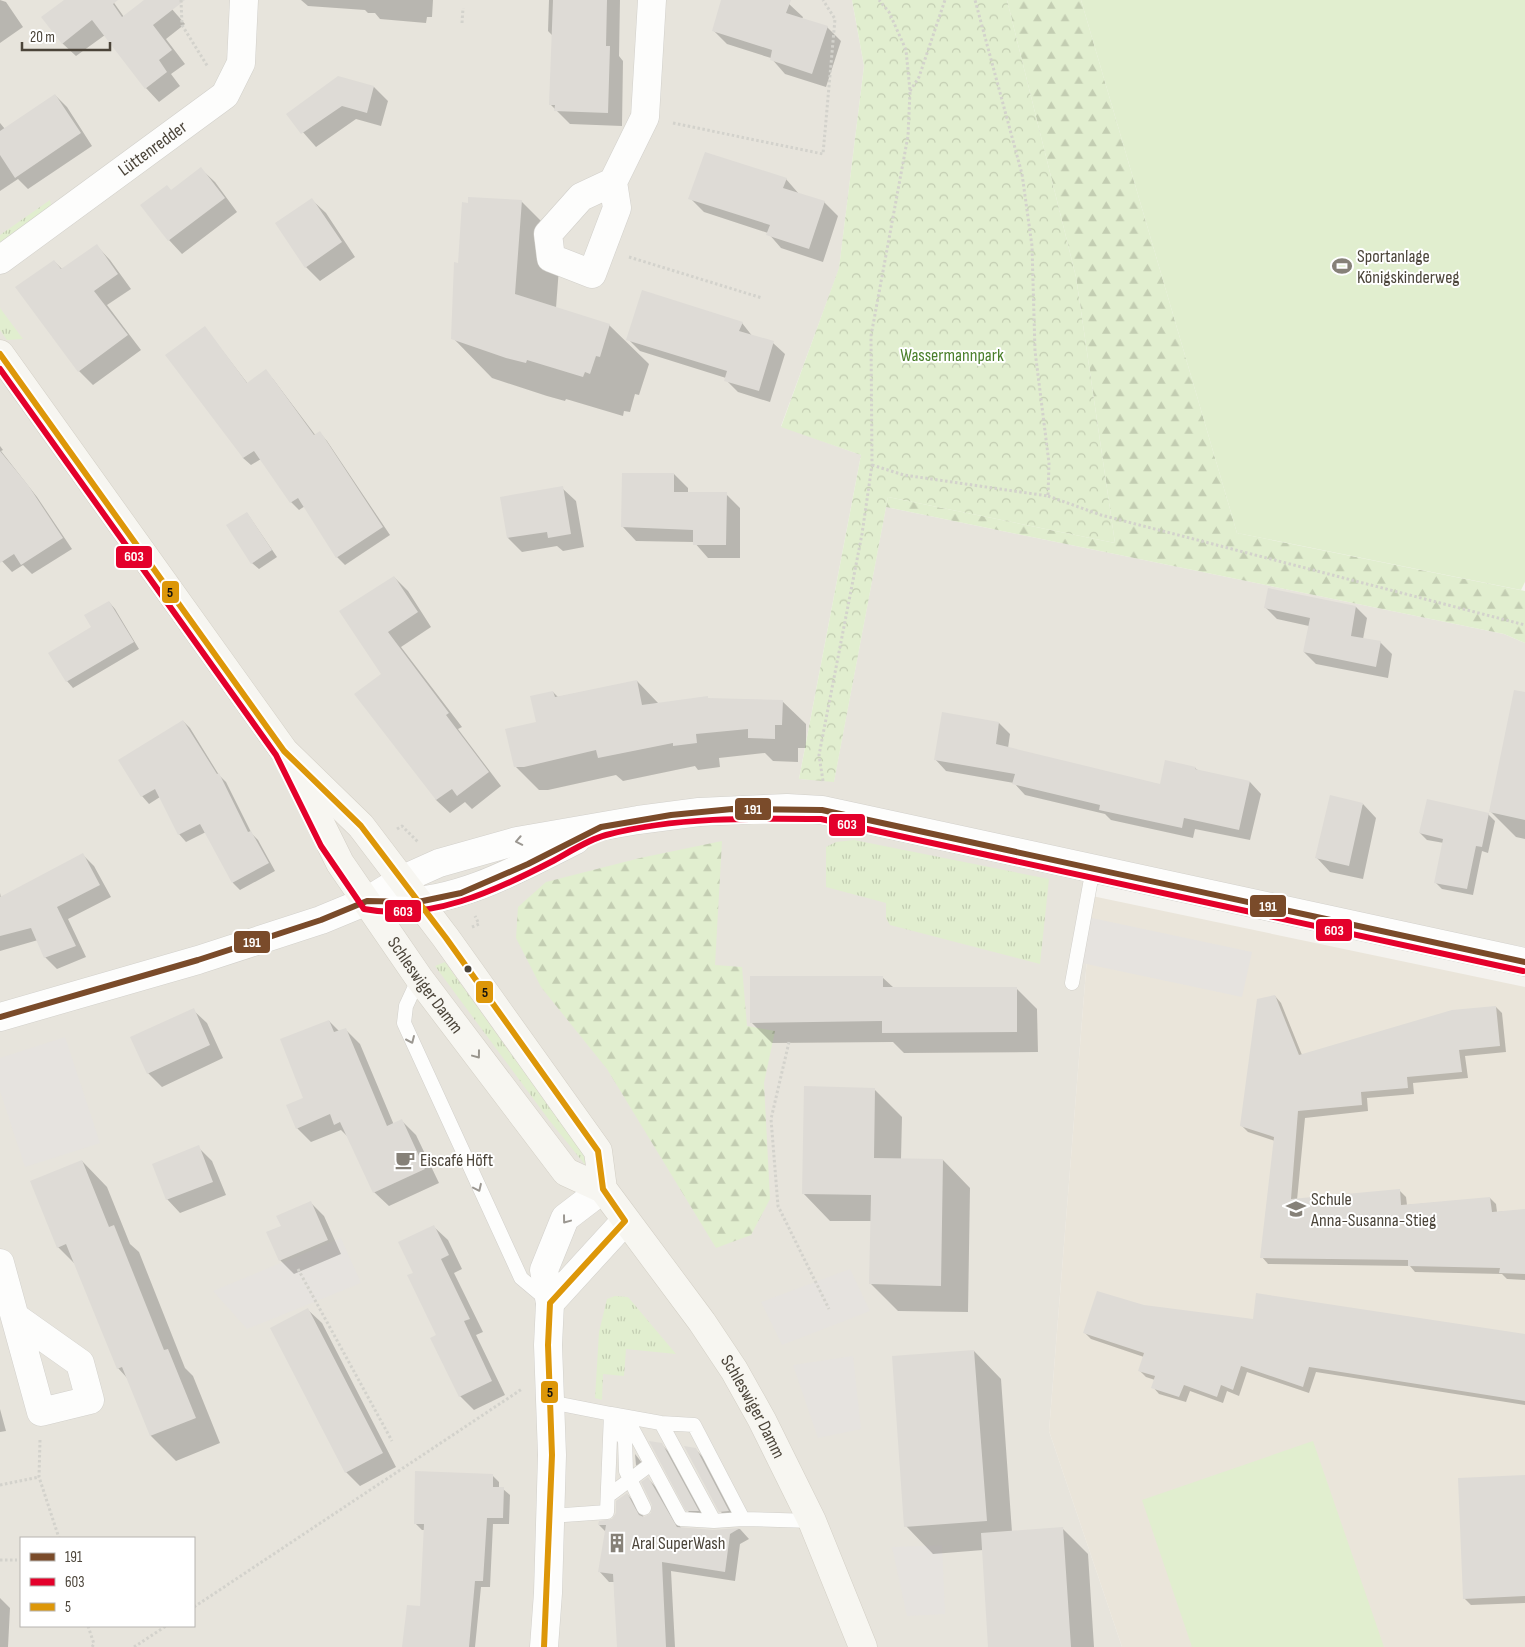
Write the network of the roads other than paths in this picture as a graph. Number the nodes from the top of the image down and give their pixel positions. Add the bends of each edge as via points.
1 (244, 0) edge
2 (652, 0) edge
3 (613, 182) junction
4 (0, 260) edge
5 (0, 354) edge
6 (284, 751) junction
7 (602, 828) junction
8 (1093, 868) junction
9 (401, 880) junction
10 (367, 901) junction
11 (418, 902) junction
12 (1525, 962) edge
13 (420, 978) junction
14 (1072, 983) dead end
15 (0, 1017) edge
16 (603, 1189) junction
17 (625, 1221) junction
18 (0, 1263) edge
19 (550, 1302) junction
20 (16, 1317) junction
21 (549, 1395) junction
22 (611, 1414) junction
23 (626, 1417) junction
24 (662, 1424) junction
25 (651, 1464) junction
26 (630, 1480) junction
27 (608, 1496) junction
28 (644, 1508) dead end
29 (550, 1516) junction
30 (743, 1519) junction
31 (714, 1521) junction
32 (812, 1521) junction
33 (544, 1647) edge
34 (863, 1647) edge

1 - 4 street, Lüttenredder via 241,63 225,95
2 - 3 street via 646,117
3 - 3 street via 581,197 548,234 551,258 592,274 617,208
5 - 6 main road, Schleswiger Damm
6 - 9 main road, Schleswiger Damm via 361,826
6 - 10 main road, Schleswiger Damm via 328,841
7 - 8 street via 663,816 732,809 822,810
7 -> 9 street via 481,851 439,863
7 - 11 street via 461,893
8 - 12 street
8 - 14 lane
9 - 10 street
9 - 11 main road, Schleswiger Damm
10 - 11 street
10 - 13 main road, Schleswiger Damm
10 - 15 street via 321,920 198,960
11 - 16 main road, Schleswiger Damm via 598,1150
13 -> 16 main road, Schleswiger Damm via 566,1172
13 -> 19 lane via 406,1006 404,1023 522,1278
16 - 17 main road, Schleswiger Damm
16 -> 19 street via 565,1218 544,1270
17 - 19 street
17 - 32 main road, Schleswiger Damm via 702,1322 734,1370
18 - 20 street
19 - 21 street
20 - 20 street via 40,1412 90,1400 80,1362
21 - 22 lane
21 - 29 street via 552,1455
22 - 23 lane
22 - 26 lane via 625,1441 626,1471
22 - 27 lane
23 - 24 lane
23 - 25 lane
24 - 30 lane via 694,1425
24 - 31 lane
25 - 26 lane
25 - 31 lane via 681,1519
26 - 27 lane
26 - 28 lane
27 - 29 lane via 607,1512
29 - 33 street
30 - 31 lane
30 - 32 lane
32 - 34 main road, Schleswiger Damm

